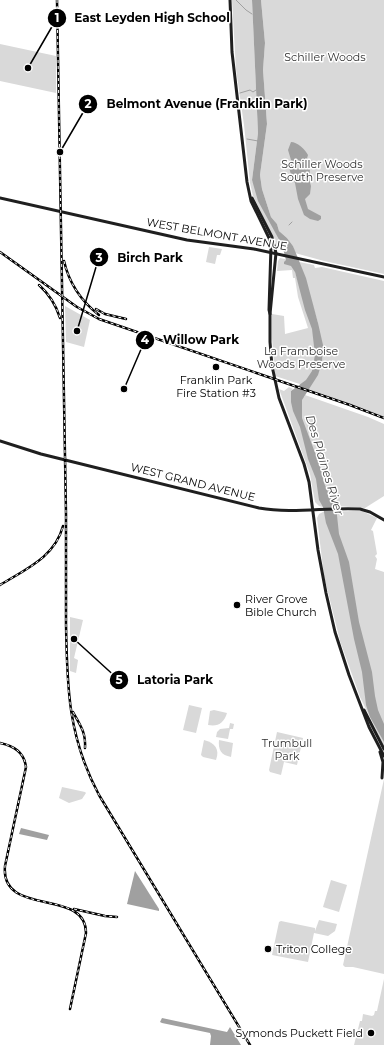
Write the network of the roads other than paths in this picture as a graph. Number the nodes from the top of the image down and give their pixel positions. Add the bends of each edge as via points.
1 (230, 0) edge
2 (0, 198) edge
3 (274, 253) junction
4 (384, 277) edge
5 (0, 441) edge
6 (314, 510) junction
7 (384, 520) edge
8 (362, 707) junction
9 (379, 747) junction
10 (384, 749) edge
11 (384, 756) edge
12 (382, 778) dead end

1 - 3 main road via 232,52 246,173 251,196 272,237
2 - 3 main road, WEST BELMONT AVENUE via 195,242
3 - 4 main road, WEST BELMONT AVENUE
3 - 6 main road via 270,314 273,381 306,471
5 - 6 main road, WEST GRAND AVENUE via 37,453 257,507 274,510
6 - 7 main road, WEST GRAND AVENUE via 364,510
6 - 8 main road via 323,579 335,632
8 - 9 main road
8 - 10 main road
9 - 11 main road
9 - 12 main road via 383,762

